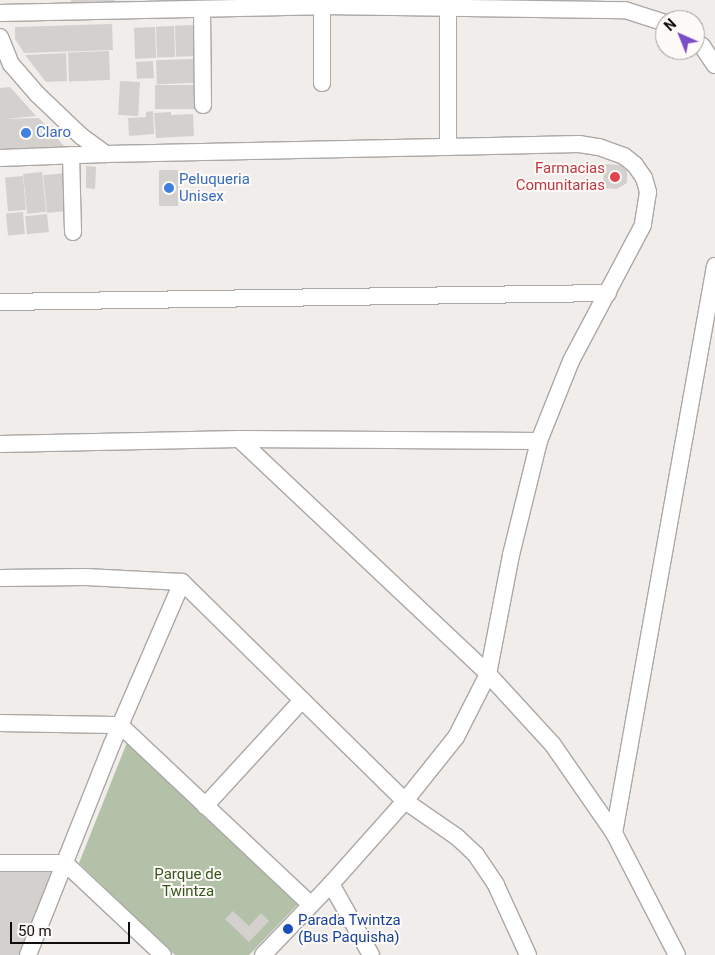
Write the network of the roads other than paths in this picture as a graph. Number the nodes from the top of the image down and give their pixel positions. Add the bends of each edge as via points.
1 (329, 4) edge
2 (209, 7) edge
3 (448, 8) junction
4 (0, 13) edge
5 (655, 20) edge
6 (0, 37) edge
7 (705, 50) edge
8 (715, 65) edge
9 (322, 83) dead end
10 (203, 105) dead end
11 (448, 147) junction
12 (106, 154) junction
13 (71, 155) junction
14 (0, 158) edge
15 (73, 232) dead end
16 (715, 266) edge
17 (608, 293) junction
18 (0, 302) edge
19 (239, 439) junction
20 (539, 441) junction
21 (0, 444) edge
22 (0, 578) edge
23 (182, 582) junction
24 (488, 674) junction
25 (302, 700) junction
26 (0, 723) edge
27 (120, 725) junction
28 (405, 801) junction
29 (205, 806) junction
30 (614, 833) junction
31 (0, 863) edge
32 (65, 863) junction
33 (331, 884) junction
34 (311, 905) junction
35 (28, 955) edge
36 (163, 955) edge
37 (263, 955) edge
38 (371, 955) edge
39 (528, 955) edge
40 (677, 955) edge

1 - 2 street
1 - 3 street
1 - 9 street
2 - 4 street
2 - 10 street
3 - 5 street via 625,10
3 - 11 street
6 - 12 street via 11,64 37,94 81,136
7 - 8 street
11 - 12 street
11 - 17 street via 579,144 624,156 636,164 648,192 643,225
12 - 13 street
13 - 14 street
13 - 15 street
16 - 30 street
17 - 18 street
17 - 20 street via 571,360
19 - 20 street
19 - 21 street
19 - 24 street
20 - 24 street via 511,555
22 - 23 street via 86,577
23 - 25 street
23 - 27 street
24 - 28 street via 456,737
24 - 30 street via 553,745
25 - 28 street
25 - 29 street
26 - 27 street
27 - 29 street
27 - 32 street
28 - 33 street
28 - 39 street via 457,837 476,855 496,885
29 - 34 street
30 - 40 street
31 - 32 street
32 - 35 street
32 - 36 street
33 - 34 street
33 - 38 street
34 - 37 street

